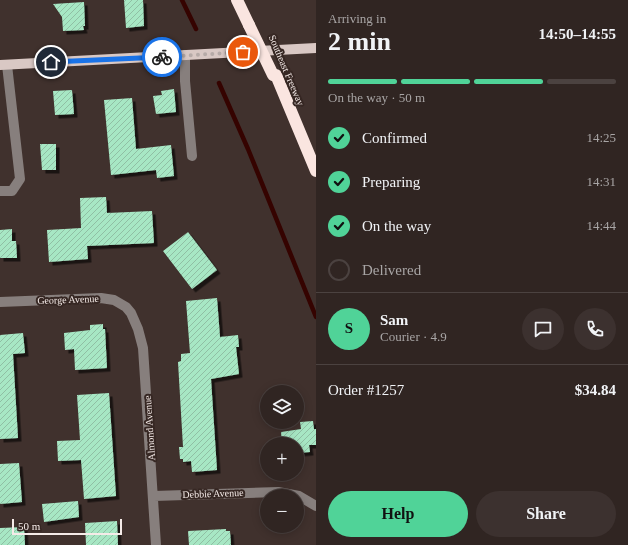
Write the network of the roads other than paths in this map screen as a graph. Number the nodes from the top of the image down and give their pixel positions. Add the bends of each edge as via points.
1 (237, 0) edge
2 (245, 0) edge
3 (252, 25) junction
4 (316, 48) edge
5 (185, 55) junction
6 (3, 65) edge
7 (192, 156) dead end
8 (316, 171) edge
9 (0, 191) edge
10 (0, 302) edge
11 (131, 313) joint
12 (154, 496) junction
13 (316, 506) edge
14 (156, 545) edge

1 - 3 highway
2 - 3 highway, Southeast Freeway
3 - 8 highway, Southeast Freeway
4 - 5 main road
5 - 6 main road
5 - 7 street
6 - 9 street via 20,179 12,191
10 - 11 street, George Avenue via 101,298 120,303
11 - 12 street, Almond Avenue via 143,348
12 - 13 street, Debbie Avenue via 278,492 299,496
12 - 14 street, Almond Avenue

